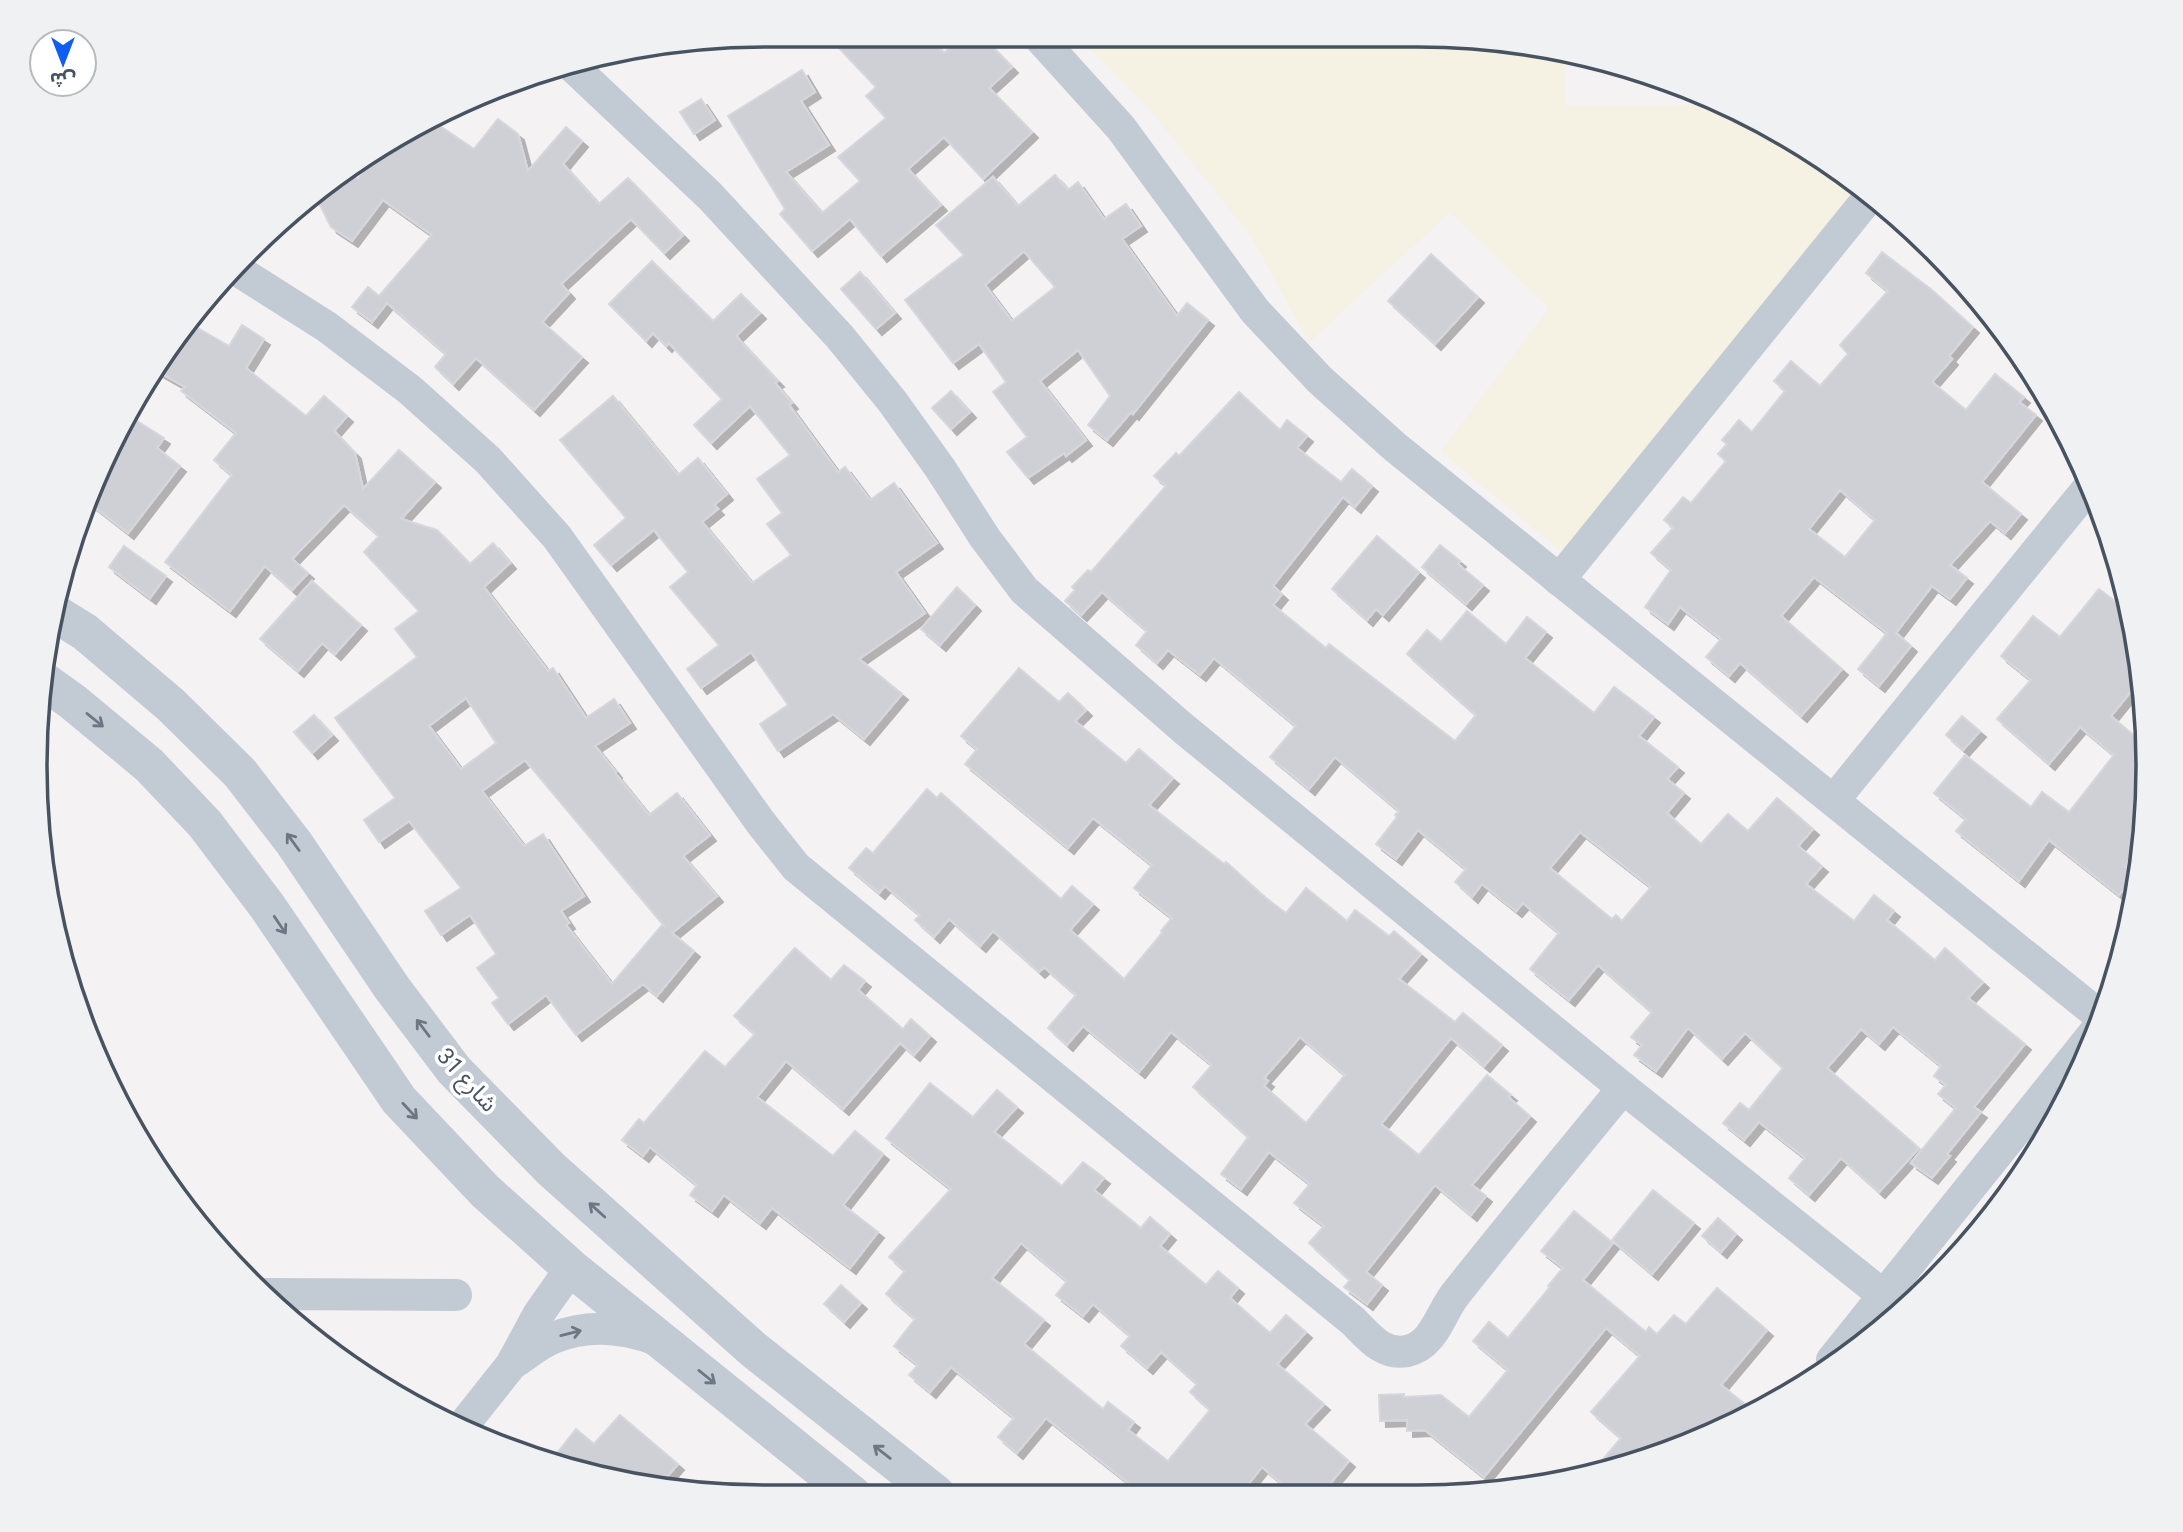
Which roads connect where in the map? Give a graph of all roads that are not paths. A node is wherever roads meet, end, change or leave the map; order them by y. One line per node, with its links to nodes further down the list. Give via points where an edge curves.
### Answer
1 (1048, 47): 6 (street, via 1121,128 1255,310 1320,380)
2 (580, 72): 12 (street, via 710,196 840,337 892,401 1024,590 1184,729)
3 (1864, 203): 6 (street)
4 (243, 274): 12 (street, via 327,327 410,390 488,460 557,537 796,867 1381,1348 1407,1351 1428,1339 1452,1299)
5 (2083, 495): 9 (street)
6 (1559, 580): 9 (street)
7 (63, 618): 19 (street, شارع 31, one-way to 7, via 551,1169 454,1070 240,773 161,697)
8 (52, 687): 13 (street, one-way to 13, via 149,765 205,824 400,1100 485,1191)
9 (1834, 800): 10 (street)
10 (2093, 1010)
11 (2073, 1059): 16 (street)
12 (1623, 1088): 16 (street)
13 (571, 1268): 18 (street); 19 (street, via 582,1257 613,1253); 20 (street)
14 (279, 1294): 15 (street)
15 (456, 1295)
16 (1883, 1295): 17 (street)
17 (1845, 1343)
18 (667, 1344): 20 (street, one-way to 18, via 551,1338 580,1330 609,1328); 22 (street, one-way to 22)
19 (754, 1350): 23 (street, شارع 31, one-way to 19)
20 (511, 1364): 21 (street)
21 (468, 1420)
22 (841, 1485)
23 (925, 1485)

